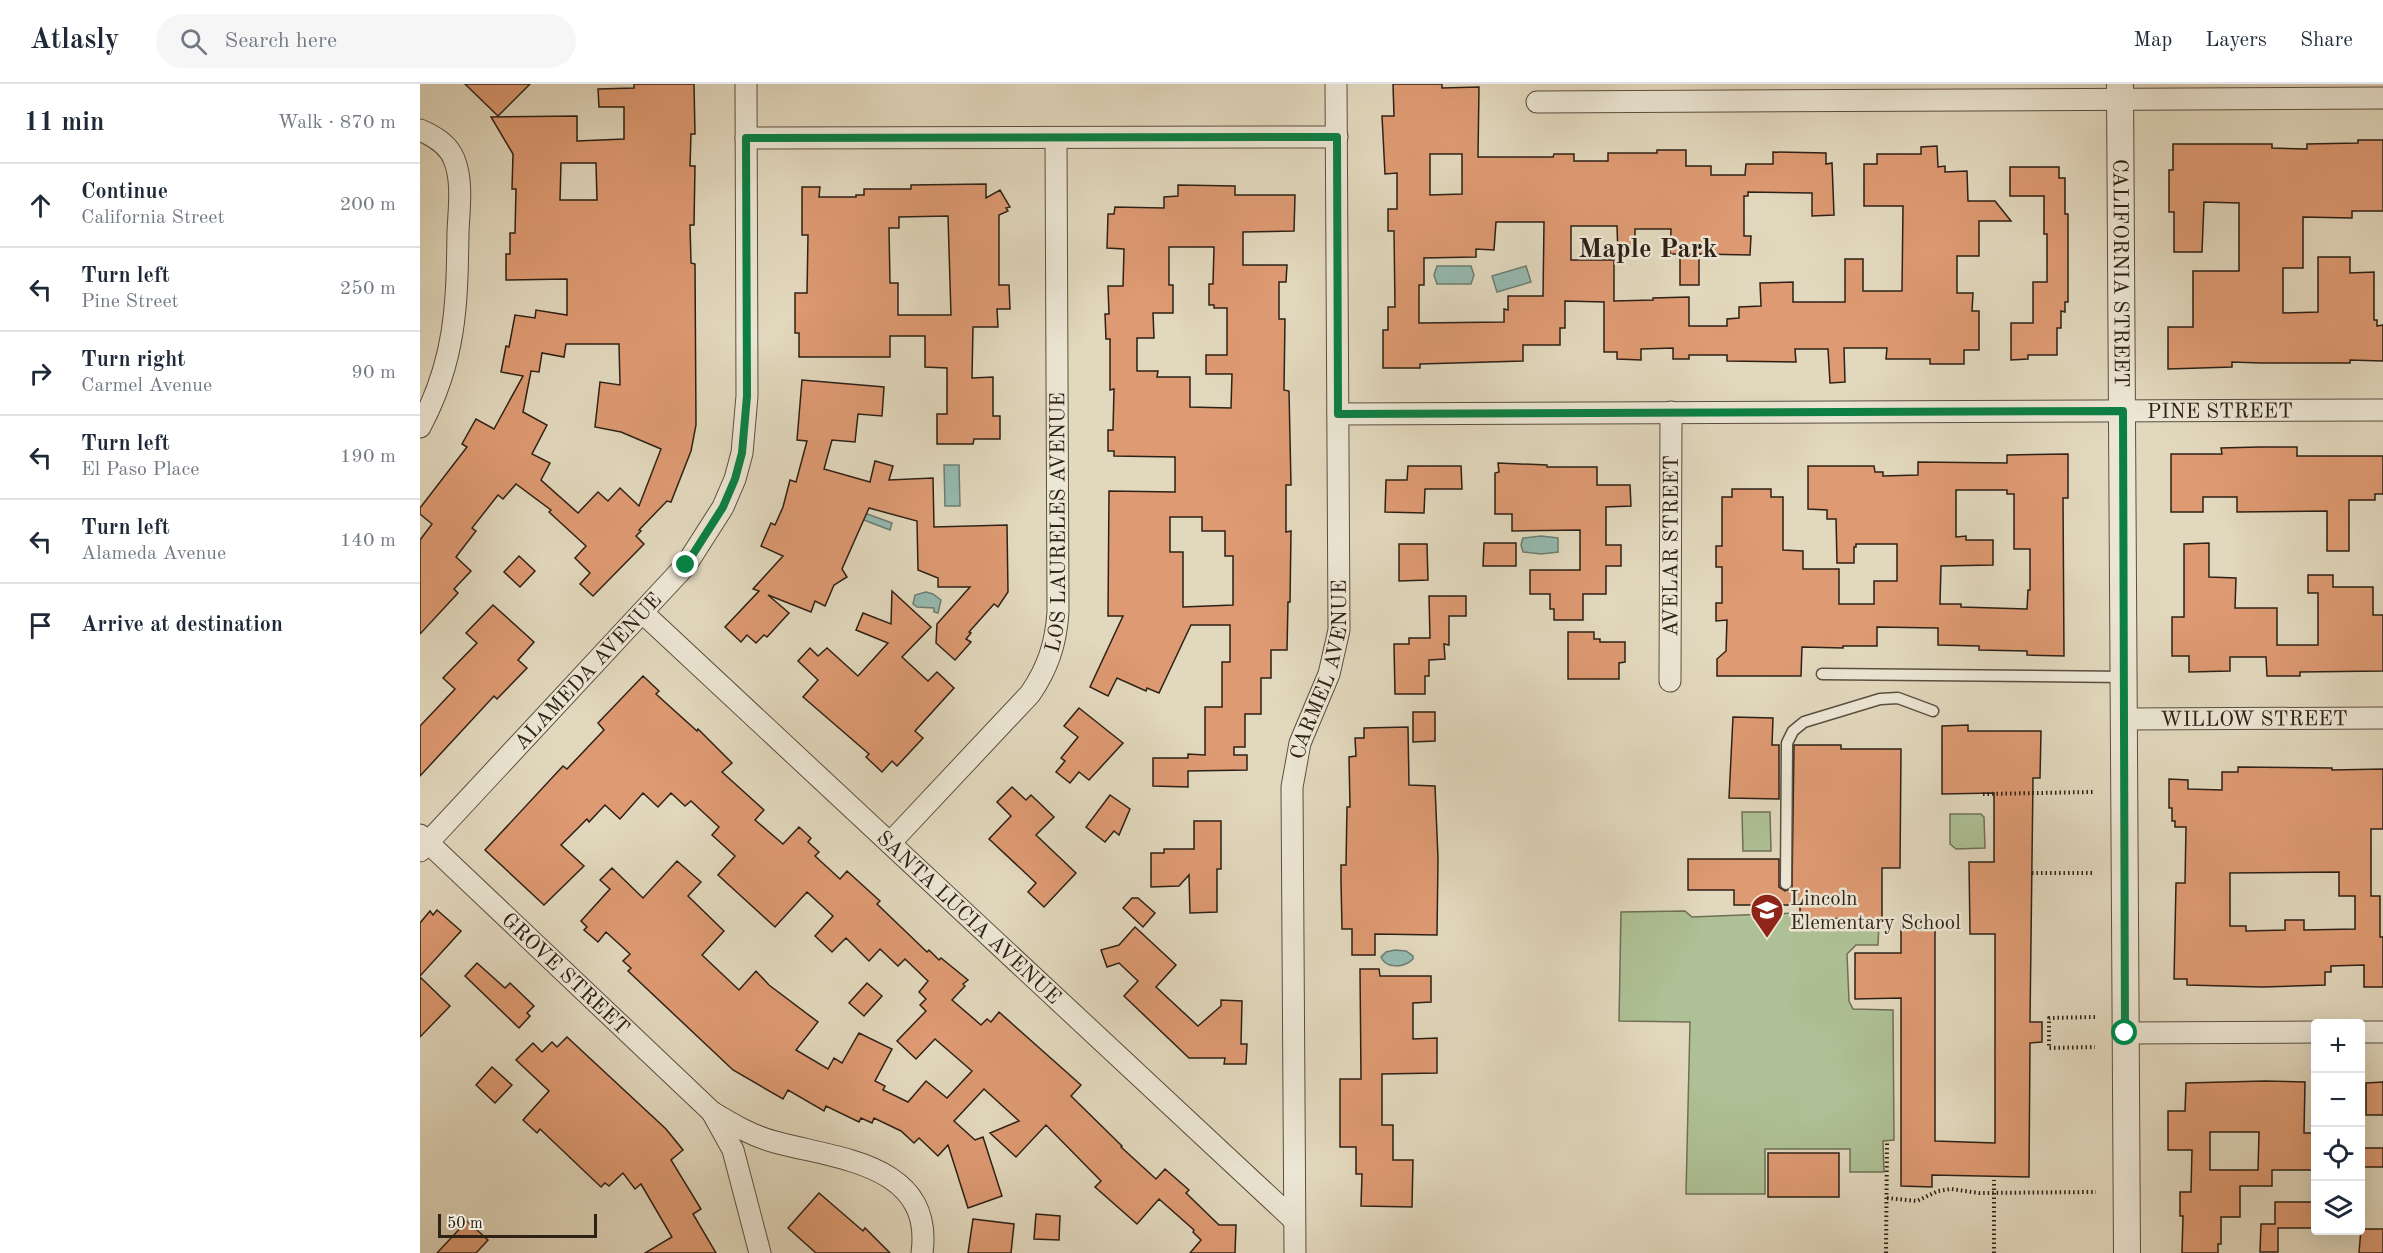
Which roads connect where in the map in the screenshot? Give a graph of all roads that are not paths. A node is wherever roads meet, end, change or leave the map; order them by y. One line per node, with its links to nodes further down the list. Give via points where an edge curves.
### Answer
1 (746, 84): 8 (street, ALAMEDA AVENUE)
2 (1336, 84): 7 (street, CARMEL AVENUE)
3 (2120, 91): 4 (street); 5 (street); 11 (street, CALIFORNIA STREET)
4 (2383, 98)
5 (1537, 102)
6 (420, 130): 14 (street, via 441,142 454,158 459,195 452,340 437,390)
7 (1337, 137): 9 (street); 13 (street, CARMEL AVENUE)
8 (746, 138): 9 (street); 15 (street, ALAMEDA AVENUE, via 747,375 742,453 735,479 708,535)
9 (1056, 138): 23 (street, LOS LAURELES AVENUE, via 1058,612 1054,646 1030,694)
10 (2383, 410): 11 (street, PINE STREET)
11 (2123, 411): 12 (street, PINE STREET); 17 (street, CALIFORNIA STREET)
12 (1671, 412): 13 (street, PINE STREET); 18 (street, AVELAR STREET)
13 (1338, 414): 32 (street, CARMEL AVENUE, via 1339,630 1329,674 1300,743 1292,787)
14 (420, 427)
15 (643, 613): 22 (street, ALAMEDA AVENUE); 23 (street, SANTA LUCIA AVENUE)
16 (1822, 674): 17 (lane)
17 (2125, 677): 21 (street, CALIFORNIA STREET)
18 (1670, 681)
19 (1933, 711): 24 (lane, via 1898,699 1880,699 1804,722 1793,731 1787,743)
20 (2383, 718): 21 (street, WILLOW STREET)
21 (2125, 719): 28 (street, CALIFORNIA STREET)
22 (423, 842): 29 (street, GROVE STREET)
23 (890, 843): 32 (street, SANTA LUCIA AVENUE)
24 (1786, 884)
25 (2311, 1032): 28 (street)
26 (2365, 1032): 27 (street)
27 (2383, 1032)
28 (2125, 1033): 36 (street, CALIFORNIA STREET)
29 (712, 1112): 30 (street, GROVE STREET); 31 (street, GROVE STREET, via 733,1150)
30 (773, 1142): 31 (street, via 762,1142 748,1151 740,1163); 34 (street, GROVE STREET, via 871,1166 889,1175 914,1203 922,1230)
31 (740, 1173): 33 (street, GROVE STREET)
32 (1294, 1220): 35 (street, CARMEL AVENUE)
33 (760, 1253)
34 (922, 1253)
35 (1295, 1253)
36 (2127, 1253)

